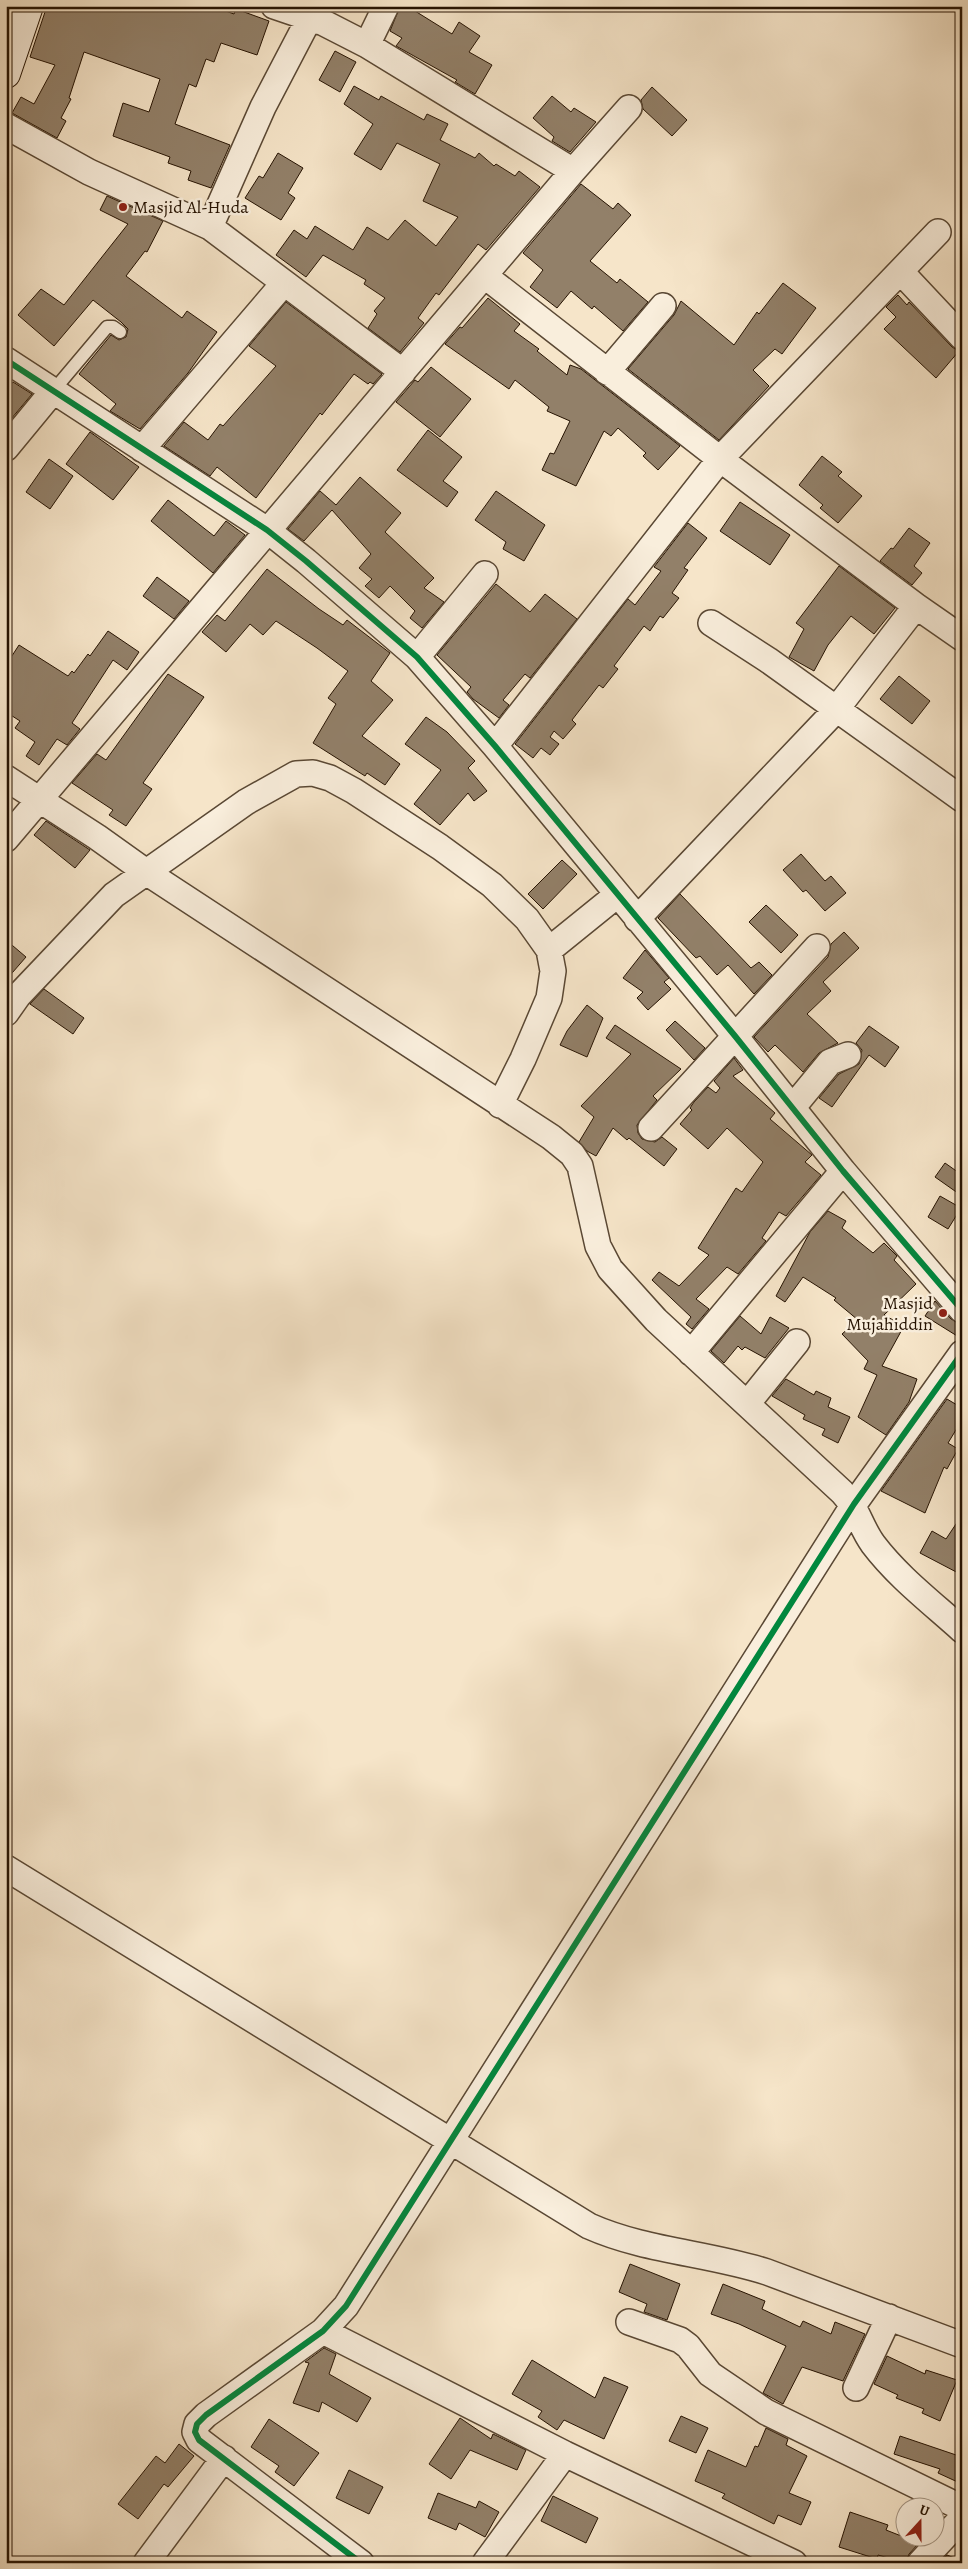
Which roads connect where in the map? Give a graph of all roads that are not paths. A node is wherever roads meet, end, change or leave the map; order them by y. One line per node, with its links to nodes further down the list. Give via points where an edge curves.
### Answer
1 (30, 6): 6 (street)
2 (274, 6): 4 (street)
3 (386, 6): 5 (street)
4 (310, 17): 5 (street); 10 (street, via 263,107)
5 (367, 46): 9 (street)
6 (6, 74)
7 (628, 108): 9 (street)
8 (6, 126): 10 (street, via 89,172)
9 (573, 171): 13 (street)
10 (210, 228): 14 (street)
11 (938, 232): 12 (street)
12 (901, 272): 17 (street); 24 (street)
13 (484, 276): 19 (street); 20 (street)
14 (284, 283): 19 (street); 23 (street)
15 (663, 306): 20 (street)
16 (120, 332): 21 (lane, via 114,327 106,327)
17 (962, 337)
18 (6, 360): 21 (street)
19 (403, 372): 25 (street)
20 (607, 372): 24 (street)
21 (53, 390): 22 (street); 23 (street)
22 (6, 448)
23 (142, 449): 25 (street)
24 (720, 459): 27 (street); 32 (street)
25 (267, 530): 30 (street); 34 (street)
26 (485, 574): 30 (street)
27 (916, 606): 29 (street); 31 (street)
28 (711, 623): 31 (street, via 768,660)
29 (962, 638)
30 (417, 657): 32 (street)
31 (835, 711): 35 (street); 39 (street)
32 (495, 746): 38 (street)
33 (6, 778): 34 (street)
34 (40, 799): 36 (street); 37 (street)
35 (962, 799)
36 (6, 839)
37 (146, 872): 41 (street, via 281,781 296,774 313,773 354,791 440,847 492,886 527,919); 42 (street, via 114,895); 45 (street)
38 (617, 895): 39 (street); 41 (street)
39 (637, 919): 43 (street)
40 (817, 947): 43 (street)
41 (549, 950): 45 (street, via 553,971 549,998 524,1059)
42 (10, 998)
43 (735, 1036): 46 (street); 47 (street)
44 (848, 1055): 46 (street, via 830,1062)
45 (500, 1105): 52 (street, via 572,1154 585,1181 598,1246 610,1269)
46 (793, 1107): 48 (street)
47 (651, 1128)
48 (842, 1171): 49 (street); 52 (street)
49 (962, 1310)
50 (797, 1342): 53 (street)
51 (962, 1352): 54 (street)
52 (691, 1353): 53 (street)
53 (747, 1404): 54 (street)
54 (854, 1504): 55 (street, via 872,1542 893,1568); 57 (street)
55 (962, 1630)
56 (6, 1868): 57 (street)
57 (449, 2140): 58 (street, via 589,2226 617,2239 736,2262); 60 (street, via 346,2306)
58 (889, 2318): 61 (street); 62 (street)
59 (630, 2322): 65 (street, via 680,2340 710,2374 766,2412)
60 (323, 2331): 63 (street); 64 (street, via 197,2424 195,2432 199,2440)
61 (962, 2345)
62 (856, 2388)
63 (565, 2454): 69 (street); 70 (street)
64 (224, 2458): 67 (street); 68 (street)
65 (962, 2508)
66 (962, 2518): 71 (street)
67 (146, 2563)
68 (361, 2563)
69 (485, 2563)
70 (794, 2563)
71 (920, 2563)

